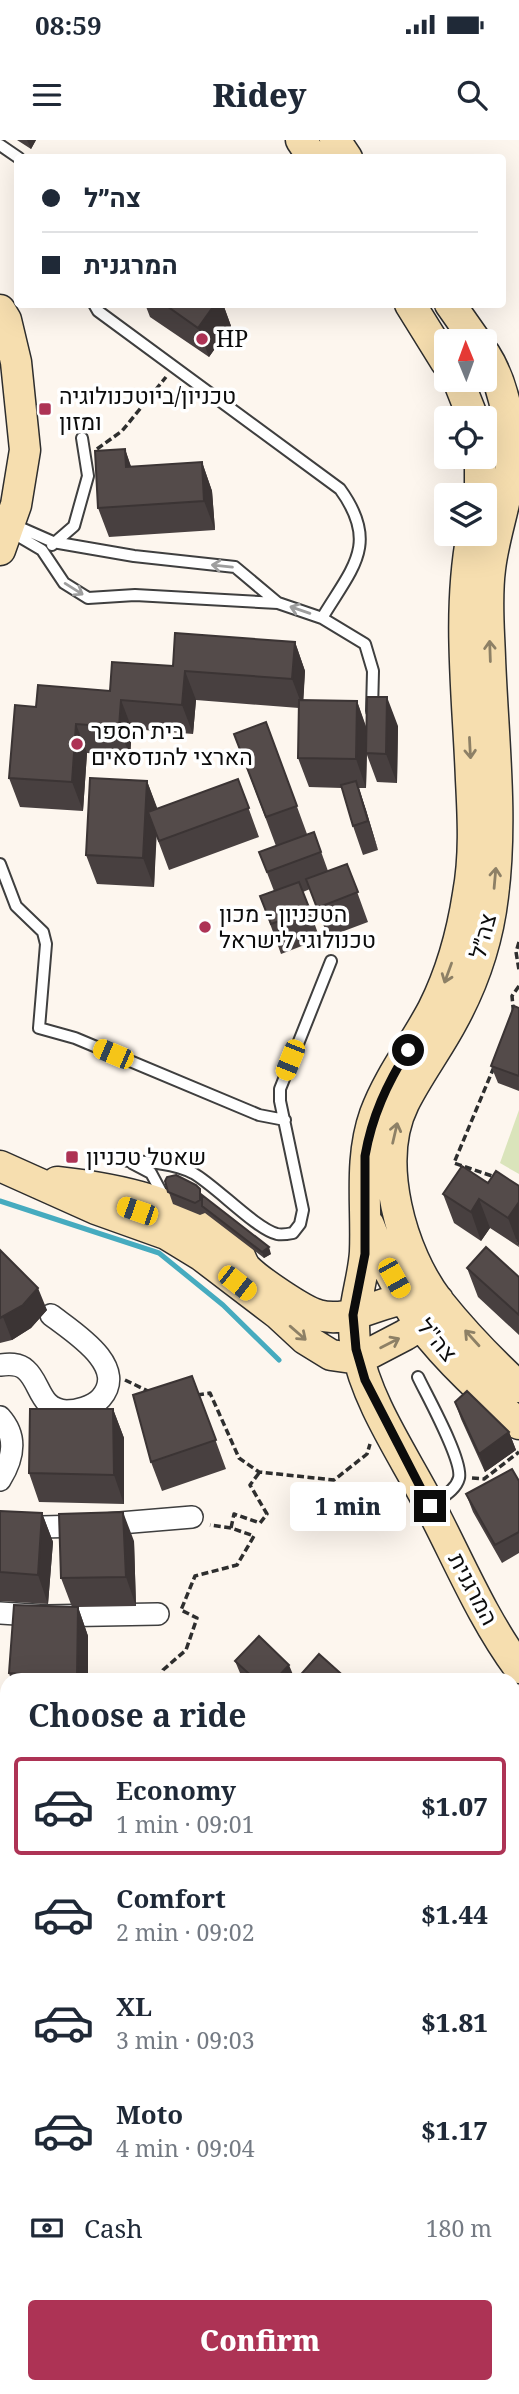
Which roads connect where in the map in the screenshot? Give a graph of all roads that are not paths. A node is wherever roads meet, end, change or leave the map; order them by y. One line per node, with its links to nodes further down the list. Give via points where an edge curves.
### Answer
1 (96, 308): 15 (lane, via 340,489 360,526 361,545)
2 (412, 308): 6 (main road)
3 (453, 308): 5 (main road)
4 (2, 317): 10 (main road, via 16,362 25,450)
5 (467, 329)
6 (434, 343)
7 (497, 391): 8 (main road)
8 (508, 423): 27 (main road, צה״ל, one-way to 8, via 418,1266 398,1214 392,1177 393,1138 403,1106 467,992 493,897 497,828 488,594)
9 (82, 438): 11 (lane, via 88,476 74,526)
10 (12, 536): 11 (lane); 13 (lane, via 42,550)
11 (53, 542): 13 (lane); 14 (lane, one-way to 11, via 234,567)
12 (470, 546): 24 (main road, צה״ל, one-way to 24, via 465,584 473,832 468,895 443,988 374,1117 365,1156)
13 (48, 559): 14 (lane, one-way to 14, via 64,583 88,598 135,595)
14 (278, 603): 15 (lane, one-way to 14)
15 (322, 618): 16 (lane, via 365,644 373,671)
16 (372, 711)
17 (0, 863): 19 (lane, via 16,905 43,932 46,944 38,1028 75,1038 259,1115)
18 (331, 961): 19 (lane, via 283,1079 280,1101)
19 (285, 1120): 22 (lane, via 303,1210 293,1233 274,1234)
20 (0, 1166): 21 (main road)
21 (44, 1180): 23 (main road); 25 (main road, via 188,1232); 31 (main road, one-way to 31, via 96,1209 166,1234 202,1256 318,1348)
22 (210, 1184): 23 (lane); 23 (lane, via 175,1167 128,1161)
23 (169, 1189): 25 (main road, via 192,1216 236,1248)
24 (364, 1201): 26 (main road, צה"ל, via 373,1236); 29 (main road, המרגנית, via 365,1254)
25 (246, 1268): 29 (main road, via 308,1311 321,1316)
26 (406, 1299): 27 (main road); 29 (main road); 30 (main road, צה"ל)
27 (438, 1300): 30 (main road); 34 (main road, צה״ל, one-way to 27)
28 (51, 1315): 32 (street, via 100,1354 108,1384 101,1398 90,1406 65,1411 48,1405 26,1370 14,1364)
29 (353, 1315): 31 (main road, המרגנית)
30 (421, 1325): 31 (main road, one-way to 30); 36 (main road, צה"ל, via 478,1388)
31 (359, 1359): 38 (main road, המרגנית, via 365,1380)
32 (0, 1365)
33 (418, 1377): 38 (lane, via 457,1460 459,1477 454,1489)
34 (519, 1387)
35 (0, 1417): 37 (street, via 13,1441 11,1463)
36 (519, 1424)
37 (0, 1480)
38 (430, 1506): 43 (main road, המרגנית)
39 (192, 1517): 40 (street)
40 (0, 1528)
41 (0, 1613): 42 (street)
42 (158, 1614)
43 (519, 1668)

